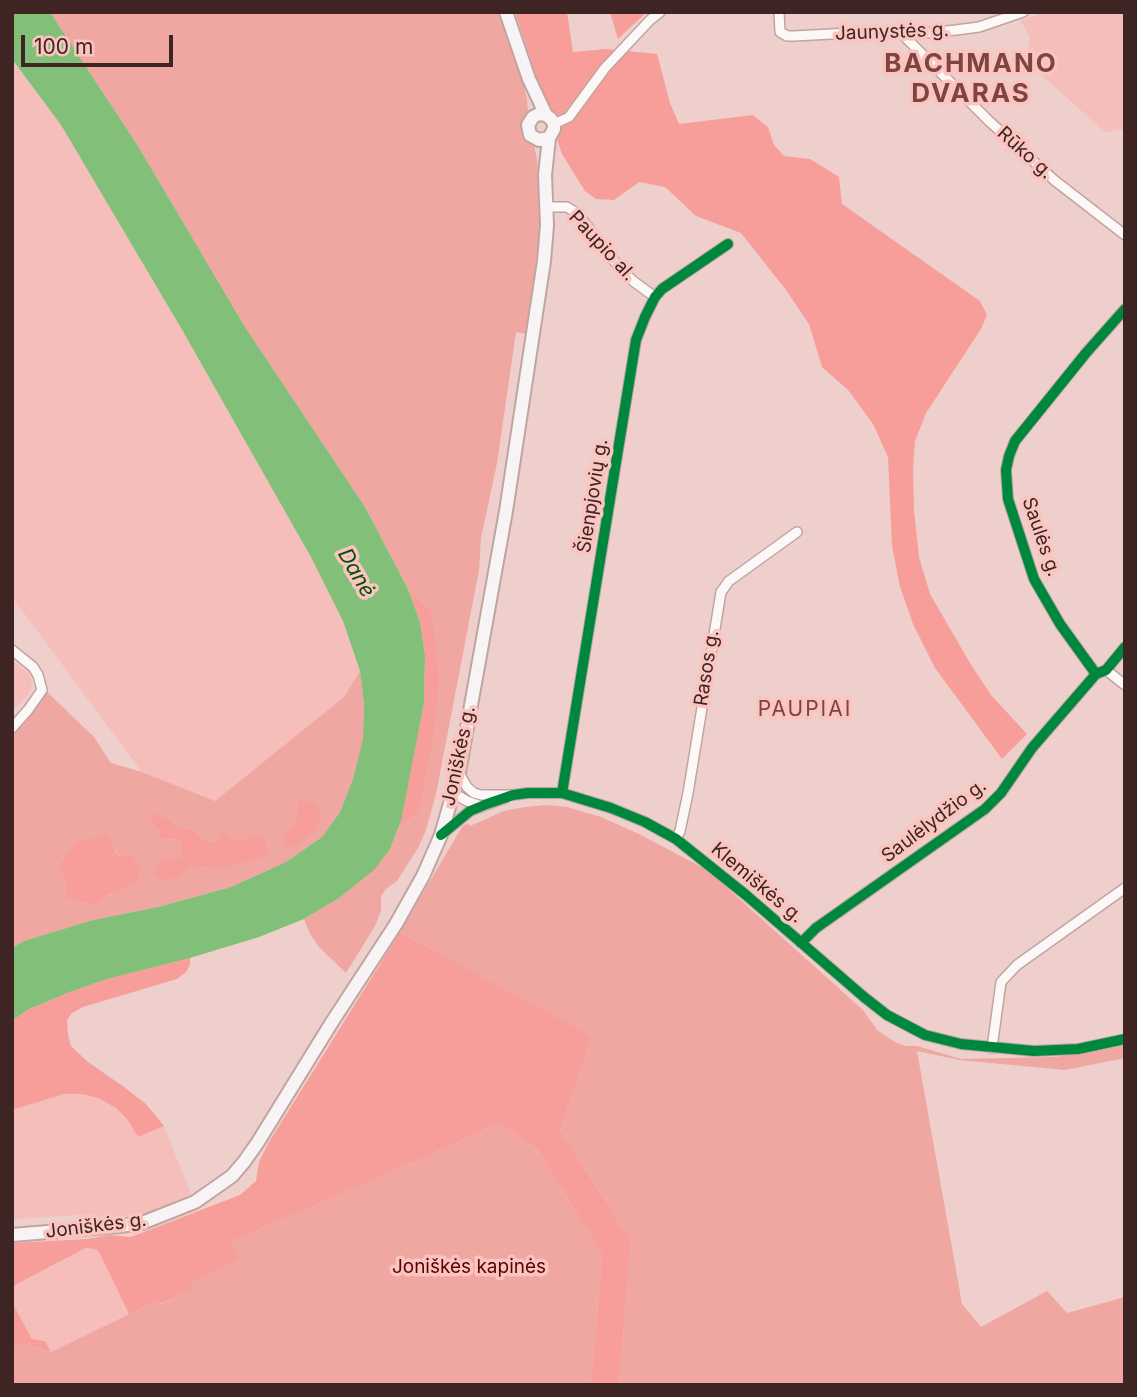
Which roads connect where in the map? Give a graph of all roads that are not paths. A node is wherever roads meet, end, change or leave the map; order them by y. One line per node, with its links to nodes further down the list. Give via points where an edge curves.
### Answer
1 (506, 12): 6 (main road)
2 (660, 12): 6 (street, via 605,68 569,117 559,123)
3 (779, 12): 5 (street, Jaunystės g., via 780,32 787,36)
4 (1023, 12): 5 (street, Jaunystės g., via 979,27)
5 (902, 34): 11 (street, Rūko g., via 1045,172)
6 (544, 119): 7 (main road, via 528,125); 8 (main road, via 554,129)
7 (534, 138): 8 (main road); 9 (main road, Joniškės g.)
8 (549, 138): 9 (main road, Joniškės g.)
9 (545, 175): 10 (main road, Joniškės g.)
10 (547, 207): 13 (street, Paupio al., via 567,207 579,214 619,267); 22 (main road, Joniškės g., via 544,261 510,485)
11 (1125, 235)
12 (728, 244): 13 (street, Šienpjovių g.)
13 (654, 297): 25 (street, Šienpjovių g., via 636,340 630,371)
14 (1125, 309): 19 (street, Saulės g., via 1015,441 1006,470 1008,499 1034,579)
15 (797, 532): 29 (street, Rasos g., via 729,580 721,592 688,793)
16 (1125, 647): 18 (street)
17 (12, 650): 21 (street, via 33,667 41,690)
18 (1106, 670): 19 (street); 20 (street)
19 (1096, 674): 31 (street, Saulėlydžio g., via 985,809)
20 (1125, 685)
21 (12, 728)
22 (459, 772): 23 (main road, Joniškės g.); 24 (street)
23 (453, 793): 24 (street, Klemiškės g.); 27 (street); 28 (main road, Joniškės g.)
24 (474, 793): 26 (street, Klemiškės g.)
25 (562, 793): 26 (street, Klemiškės g.); 29 (street, Klemiškės g., via 611,808)
26 (513, 795): 27 (street, Klemiškės g.)
27 (481, 806): 28 (street, Klemiškės g.)
28 (441, 835): 34 (main road, Joniškės g., via 396,924 232,1175 195,1202 142,1223)
29 (676, 839): 31 (street, Klemiškės g.)
30 (1125, 888): 33 (street, via 1017,965 1001,982)
31 (801, 943): 33 (street, Klemiškės g., via 905,1026 925,1035)
32 (1125, 1039): 33 (street, Klemiškės g., via 1060,1051)
33 (992, 1048)
34 (12, 1235)

